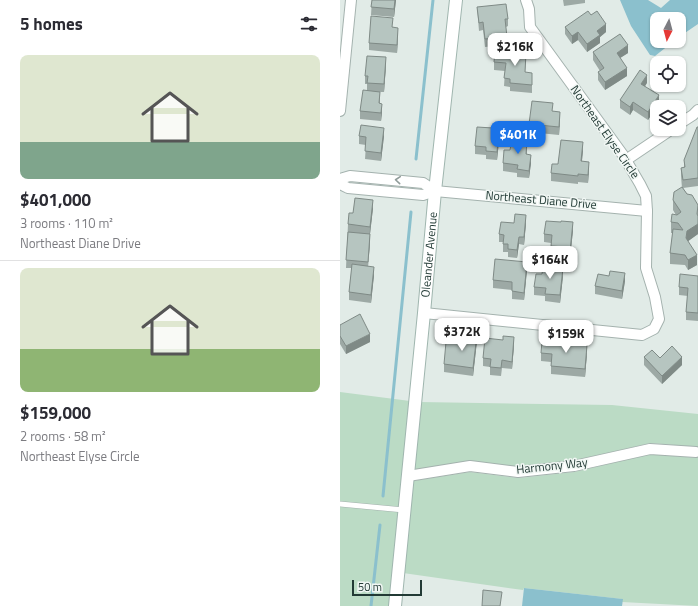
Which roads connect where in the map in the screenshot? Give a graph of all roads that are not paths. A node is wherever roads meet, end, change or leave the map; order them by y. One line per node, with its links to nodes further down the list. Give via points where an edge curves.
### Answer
1 (351, 0): 5 (street)
2 (456, 0): 11 (street, Oleander Avenue)
3 (526, 0): 8 (street, Northeast Elyse Circle, via 530,27)
4 (698, 110): 6 (street)
5 (340, 111)
6 (686, 120)
7 (662, 136): 8 (street)
8 (626, 160): 12 (street, Northeast Elyse Circle, via 646,196)
9 (340, 179): 11 (street, one-way to 9, via 423,183 350,176)
10 (340, 184): 11 (street, via 348,188 423,196)
11 (435, 190): 12 (street, Northeast Diane Drive); 13 (street, Oleander Avenue)
12 (646, 211): 13 (street, Northeast Elyse Circle, via 646,268 659,319 654,329 648,332 642,334)
13 (424, 313): 15 (street, Oleander Avenue)
14 (696, 452): 15 (street, Harmony Way, via 650,449 574,466 518,472 470,466)
15 (408, 476): 17 (street, Oleander Avenue)
16 (340, 504): 17 (lane)
17 (404, 510): 18 (street, Oleander Avenue)
18 (395, 606)

